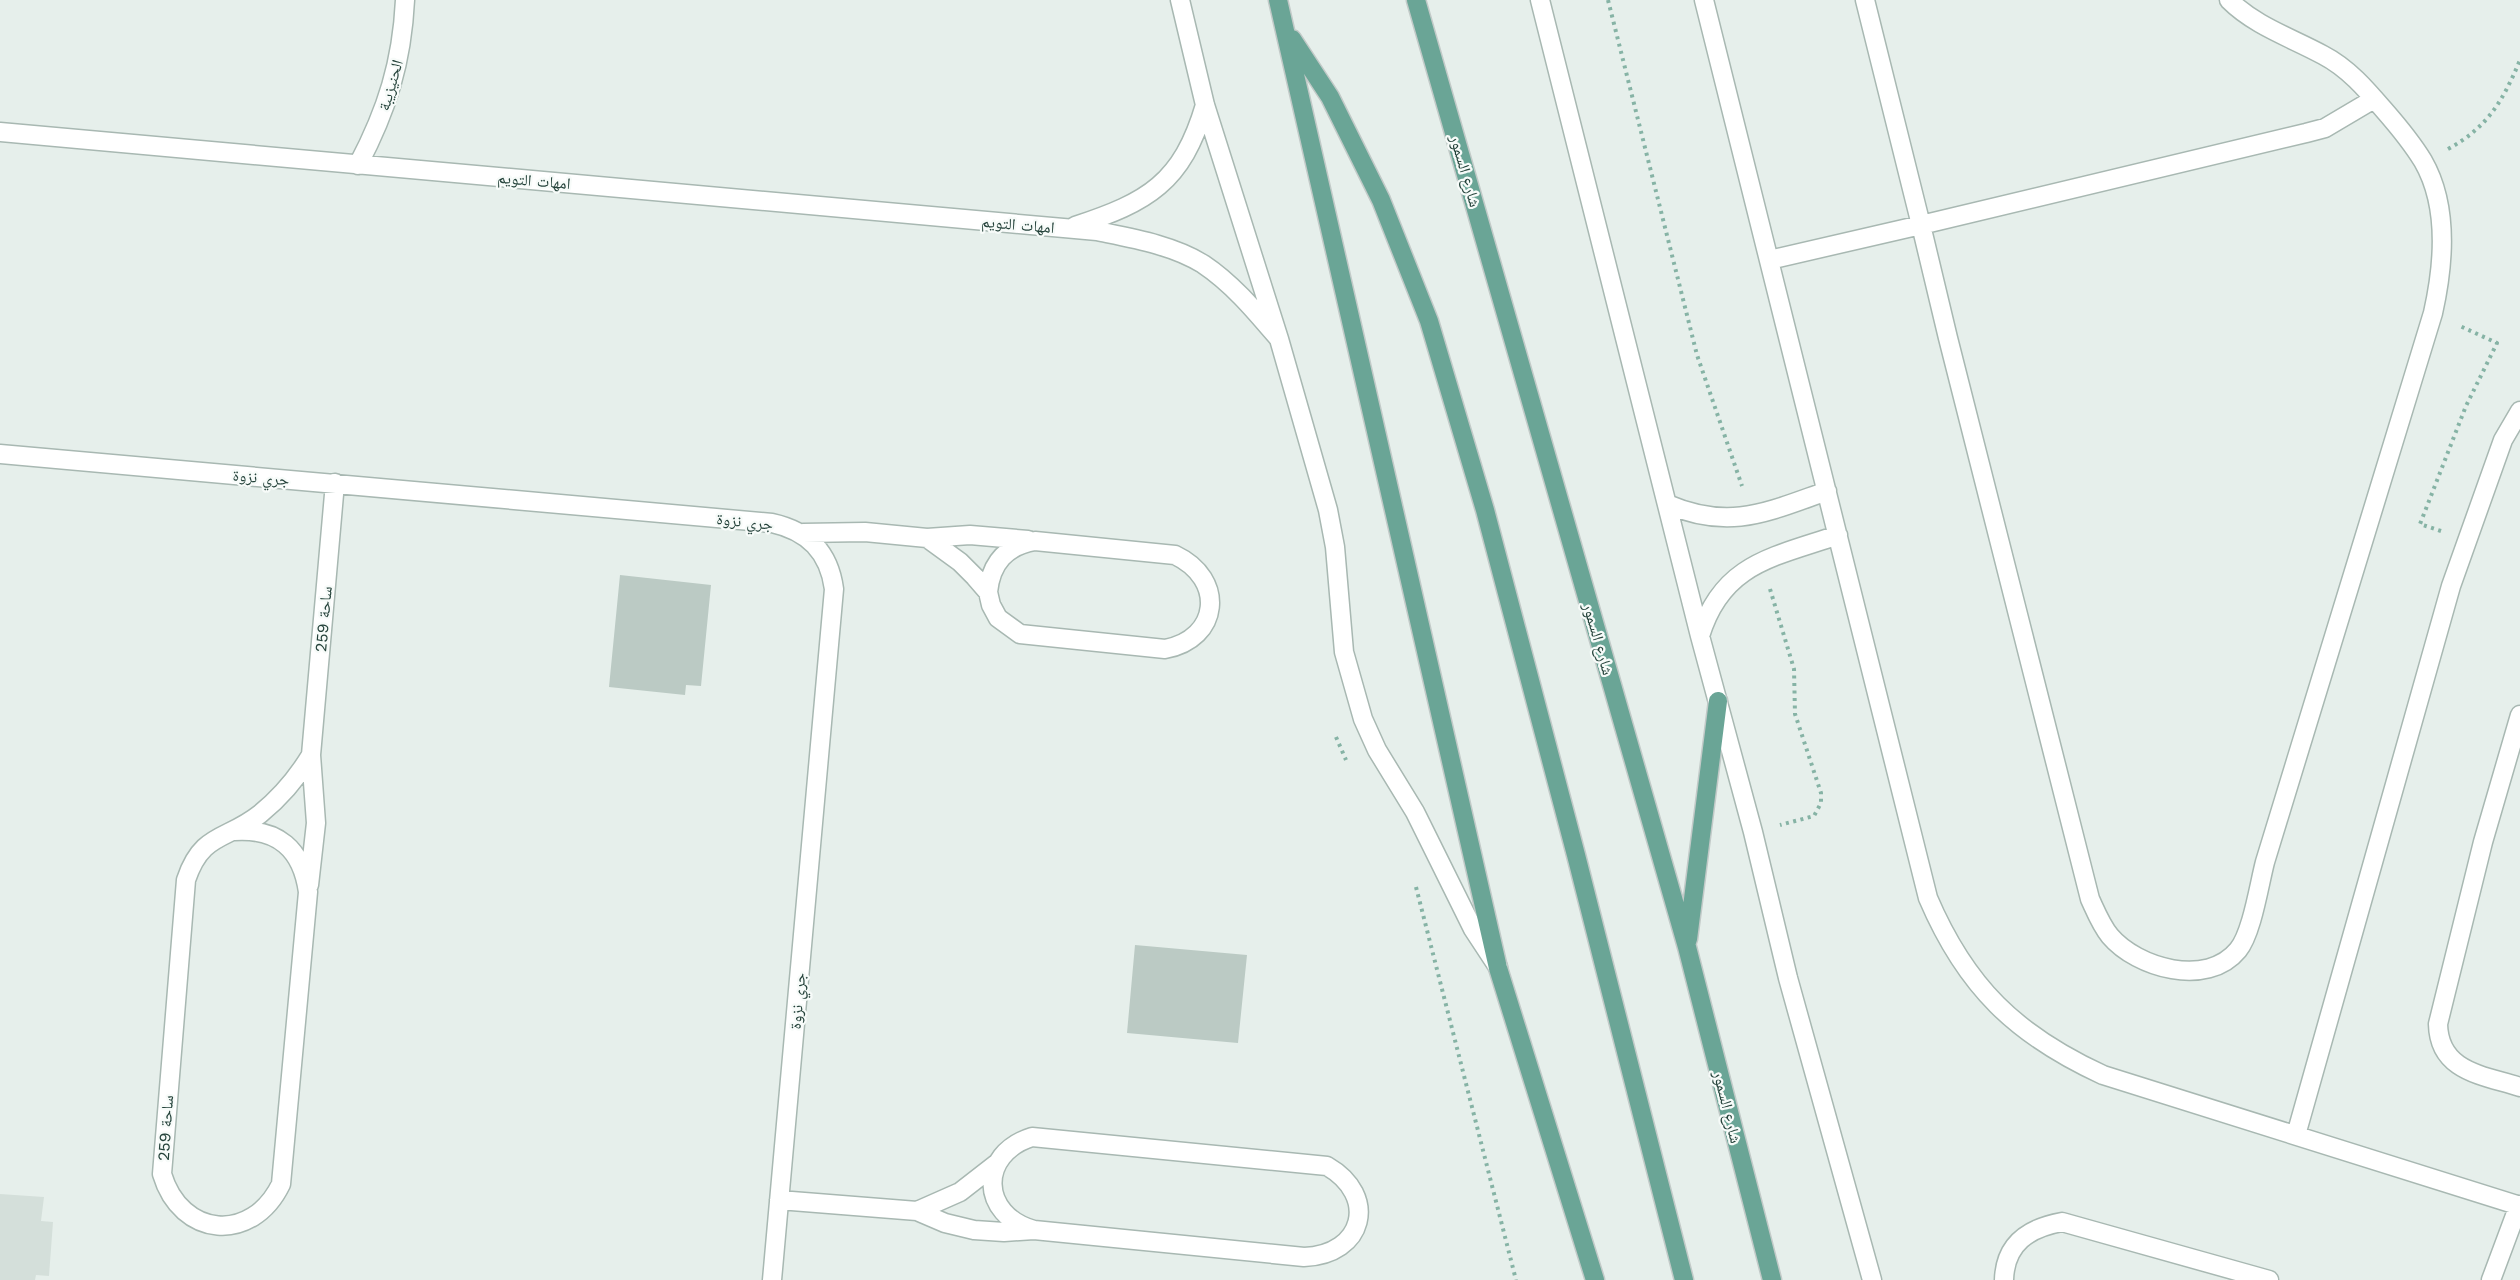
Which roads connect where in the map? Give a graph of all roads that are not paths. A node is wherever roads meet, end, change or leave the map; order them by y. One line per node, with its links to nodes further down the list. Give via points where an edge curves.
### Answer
1 (405, 0): 13 (street, الحنيزيبة, via 393,83)
2 (1180, 0): 11 (street)
3 (1278, 0): 9 (main road)
4 (1416, 0): 34 (main road, شارع السمور)
5 (1540, 0): 22 (street)
6 (1704, 0): 16 (street)
7 (1865, 0): 14 (street)
8 (2229, 0): 10 (street, via 2349,72)
9 (1286, 30): 35 (main road); 45 (main road, via 1330,97 1381,200 1429,321 1488,522)
10 (2374, 99): 14 (street, via 2325,128 2306,134); 14 (street, via 2424,163 2436,193 2441,228 2440,281 2265,862 2246,938 2238,950 2216,965 2177,970 2140,959 2111,937 2090,899)
11 (1205, 105): 15 (street, امهات التويم, via 1190,144 1164,181 1121,210); 17 (street)
12 (0, 132): 13 (street, امهات التويم)
13 (358, 165): 15 (street, امهات التويم)
14 (1921, 225): 16 (street)
15 (1067, 228): 17 (street, امهات التويم, via 1126,237 1179,252 1202,264 1244,299)
16 (1769, 260): 21 (street)
17 (1279, 339): 35 (street, via 1328,510 1344,652 1363,719 1464,912)
18 (2520, 411): 37 (street, via 2503,440 2448,597)
19 (0, 453): 20 (street, جري نزوة)
20 (335, 483): 23 (street, جري نزوة, via 772,523); 31 (street, ساحة 259)
21 (1827, 491): 22 (street, via 1730,519 1708,517); 24 (street)
22 (1667, 504): 28 (street)
23 (803, 534): 25 (street, via 865,532); 39 (street, جري نزوة, via 825,557 834,589)
24 (1838, 535): 28 (street, via 1762,561 1728,583 1706,616); 37 (street, via 1928,898 1943,932 1984,992 2009,1017 2069,1060 2103,1075)
25 (927, 538): 26 (street, via 970,535); 27 (street, via 960,562)
26 (1035, 541): 27 (street, via 1022,543 1001,557 993,567); 27 (street, via 1161,553 1189,561 1200,572 1210,599 1202,628 1192,639 1165,649 1020,634 998,618)
27 (988, 592)
28 (1700, 636): 29 (street)
29 (1718, 701): 34 (main road); 47 (street, via 1788,978)
30 (2520, 715): 36 (street, via 2483,842 2438,1024 2438,1040 2456,1064)
31 (311, 755): 32 (street, ساحة 259, via 279,798); 33 (street, ساحة 259, via 316,823)
32 (234, 831): 33 (street, ساحة 259, via 270,834 286,844 298,857); 33 (street, ساحة 259, via 202,848 186,880 162,1155 167,1191 177,1206 208,1224 227,1226 244,1222 273,1200 281,1184)
33 (308, 892)
34 (1687, 946): 46 (main road, شارع السمور)
35 (1498, 968): 44 (main road)
36 (2520, 1087)
37 (2296, 1135): 40 (street)
38 (996, 1164): 41 (street, via 960,1192); 42 (street, via 992,1178 998,1206 1008,1218); 42 (street, via 1017,1142 1047,1137 1327,1166 1351,1185 1357,1199 1356,1222 1346,1243 1319,1257)
39 (779, 1200): 41 (street); 43 (street, جري نزوة)
40 (2520, 1205): 50 (street)
41 (917, 1211): 42 (street, via 974,1230)
42 (1034, 1230)
43 (772, 1280)
44 (1594, 1280)
45 (1684, 1280)
46 (1772, 1280)
47 (1872, 1280)
48 (2004, 1280): 49 (street, via 2008,1256 2021,1238 2040,1226 2062,1222)
49 (2269, 1280)
50 (2491, 1280)

